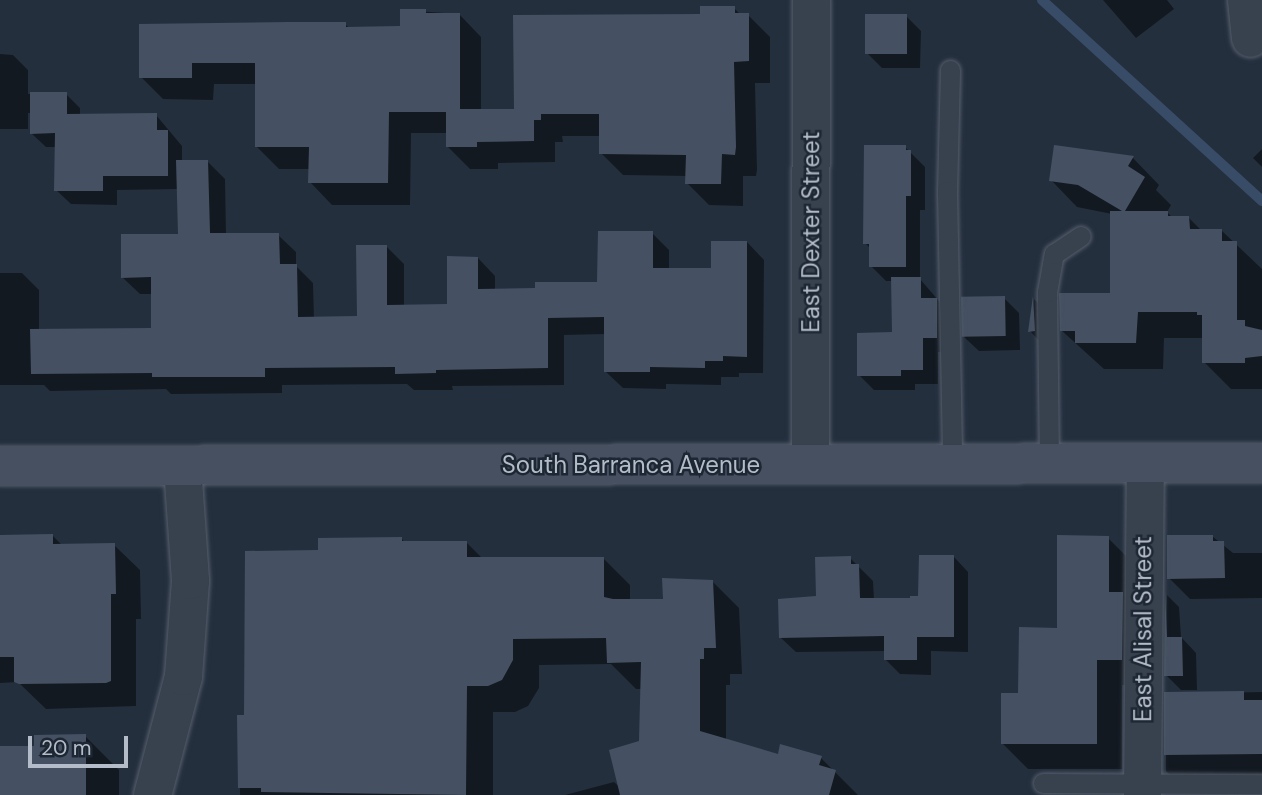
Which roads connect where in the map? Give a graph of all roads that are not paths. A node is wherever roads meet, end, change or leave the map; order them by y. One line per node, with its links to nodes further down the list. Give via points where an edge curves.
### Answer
1 (811, 0): 10 (street, East Dexter Street)
2 (1246, 0): 3 (street)
3 (1250, 38)
4 (950, 70): 6 (lane, via 947,191)
5 (1081, 236): 7 (lane, via 1054,254 1047,292)
6 (952, 463): 7 (main road, South Barranca Avenue); 10 (main road, South Barranca Avenue)
7 (1049, 463): 8 (main road, South Barranca Avenue)
8 (1145, 463): 9 (main road, South Barranca Avenue); 15 (street, East Alisal Street)
9 (1262, 463)
10 (810, 464): 12 (main road, South Barranca Avenue)
11 (0, 466): 12 (main road, South Barranca Avenue)
12 (182, 466): 16 (street, via 190,580 183,677)
13 (1043, 783): 15 (lane)
14 (1262, 784): 15 (lane)
15 (1142, 789)
16 (152, 795)

